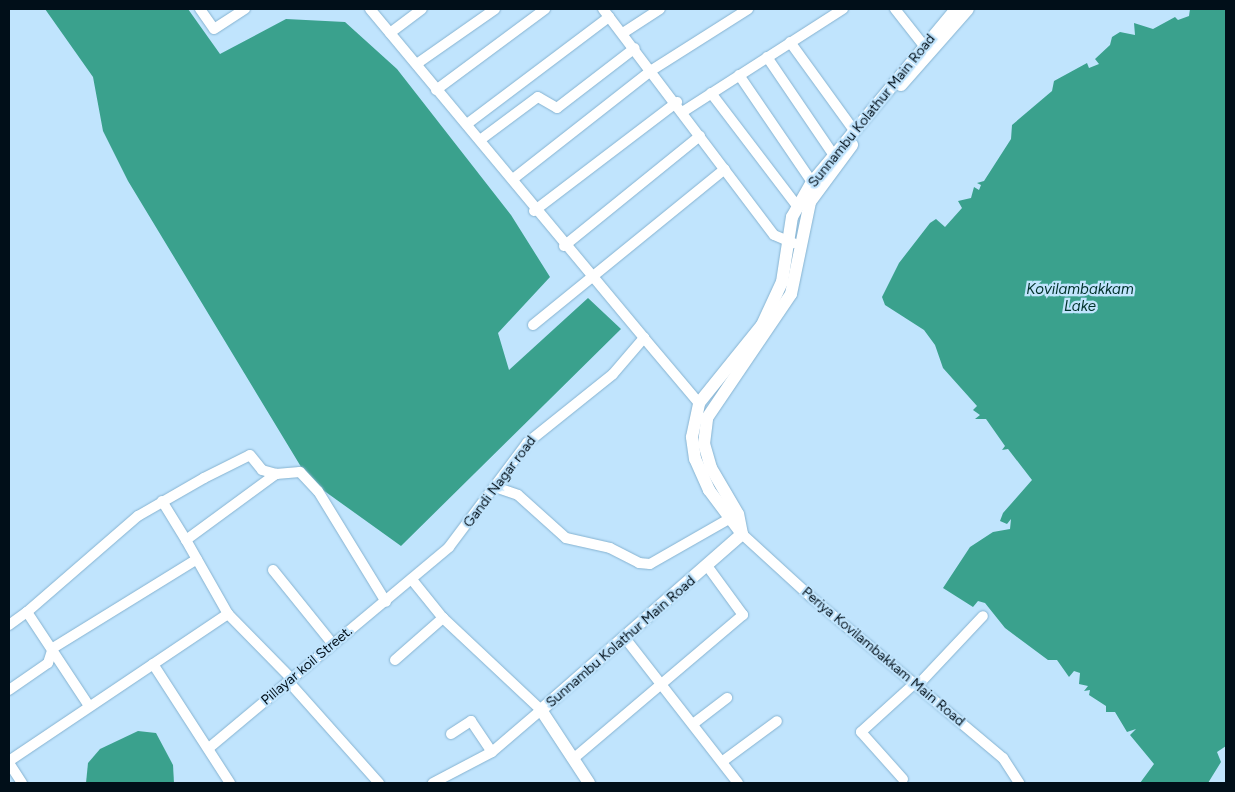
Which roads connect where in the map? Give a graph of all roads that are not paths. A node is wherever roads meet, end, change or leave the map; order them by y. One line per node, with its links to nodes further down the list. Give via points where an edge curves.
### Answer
1 (200, 9): 2 (street, via 214,29)
2 (245, 9)
3 (370, 9): 14 (street)
4 (422, 9): 14 (street)
5 (495, 9): 20 (street)
6 (545, 9): 23 (street)
7 (660, 9): 15 (street)
8 (748, 9): 21 (street)
9 (843, 9): 16 (street)
10 (895, 9): 18 (street)
11 (956, 9): 18 (street, Sunnambu Kolathur Main Road)
12 (968, 9): 18 (street, Sunnambu Kolathur Main Road)
13 (606, 13): 15 (street); 27 (street)
14 (390, 33): 20 (street)
15 (623, 33): 17 (street)
16 (790, 42): 19 (street); 28 (street)
17 (634, 48): 21 (street); 30 (street, via 557,108 538,97)
18 (926, 48): 28 (street, Sunnambu Kolathur Main Road); 38 (street, Sunnambu Kolathur Main Road, via 810,202)
19 (767, 57): 22 (street); 31 (street)
20 (418, 63): 23 (street)
21 (652, 70): 25 (street); 33 (street)
22 (739, 75): 24 (street); 34 (street)
23 (436, 90): 27 (street)
24 (711, 93): 26 (street); 35 (street)
25 (677, 102): 26 (street); 36 (street)
26 (684, 111): 29 (street)
27 (467, 124): 30 (street)
28 (853, 129): 31 (street, Sunnambu Kolathur Main Road)
29 (700, 136): 32 (street); 39 (street)
30 (480, 140): 33 (street)
31 (833, 154): 34 (street, Sunnambu Kolathur Main Road)
32 (725, 169): 37 (street, via 774,235); 40 (street)
33 (513, 179): 36 (street)
34 (812, 182): 35 (street, Sunnambu Kolathur Main Road)
35 (798, 207): 37 (street, Sunnambu Kolathur Main Road)
36 (534, 210): 39 (street)
37 (786, 243): 38 (street); 43 (street, Sunnambu Kolathur Main Road, via 782,282 762,325)
38 (799, 244): 48 (street, Sunnambu Kolathur Main Road, via 791,294 707,418 704,444 738,514)
39 (564, 246): 40 (street)
40 (590, 275): 41 (street); 42 (street)
41 (533, 325)
42 (644, 338): 43 (street); 45 (street, Gandi Nagar road, via 613,374 527,443)
43 (700, 403): 47 (street, Sunnambu Kolathur Main Road, via 692,437 695,459)
44 (276, 474): 46 (street, via 262,470 250,455); 49 (street); 54 (street, via 300,472 318,491)
45 (495, 486): 47 (street, via 518,495 566,538 610,548 650,564); 53 (street, Gandi Nagar road, via 449,547)
46 (162, 501): 49 (street); 55 (street, via 138,516)
47 (729, 519): 48 (street, Sunnambu Kolathur Main Road)
48 (742, 534): 51 (street, Sunnambu Kolathur Main Road); 67 (street, Periya Kovilambakkam Main Road)
49 (186, 540): 50 (street)
50 (196, 558): 56 (street); 62 (street)
51 (708, 567): 60 (street, Sunnambu Kolathur Main Road); 66 (street, via 743,615)
52 (273, 570): 61 (street)
53 (409, 584): 54 (street, Pillayar koil Street.); 58 (street)
54 (386, 602): 61 (street, Pillayar koil Street.)
55 (28, 612): 59 (street); 62 (street)
56 (228, 614): 64 (street); 65 (street)
57 (984, 616): 67 (street)
58 (443, 618): 63 (street); 71 (street)
59 (9, 625)
60 (625, 638): 66 (street); 71 (street, Sunnambu Kolathur Main Road)
61 (332, 643): 65 (street, Pillayar koil Street.)
62 (53, 648): 68 (street, via 48,663); 70 (street)
63 (395, 660)
64 (153, 664): 70 (street); 75 (street)
65 (289, 679): 75 (street, Pillayar koil Street.); 83 (street)
66 (660, 682): 73 (street); 77 (street)
67 (915, 685): 80 (street, via 861,732); 87 (street, Periya Kovilambakkam Main Road, via 1003,758)
68 (9, 690)
69 (727, 698): 73 (street)
70 (88, 706): 79 (street)
71 (541, 710): 76 (street); 77 (street, Sunnambu Kolathur Main Road)
72 (777, 720): 78 (street)
73 (693, 724): 78 (street)
74 (451, 734): 76 (street, via 471,721)
75 (209, 748): 82 (street)
76 (492, 752): 84 (street)
77 (573, 759): 85 (street, Sunnambu Kolathur Main Road)
78 (722, 761): 86 (street)
79 (9, 762): 81 (street)
80 (903, 779)
81 (22, 783)
82 (230, 783)
83 (379, 783)
84 (433, 783)
85 (589, 783)
86 (738, 783)
87 (1018, 783)

